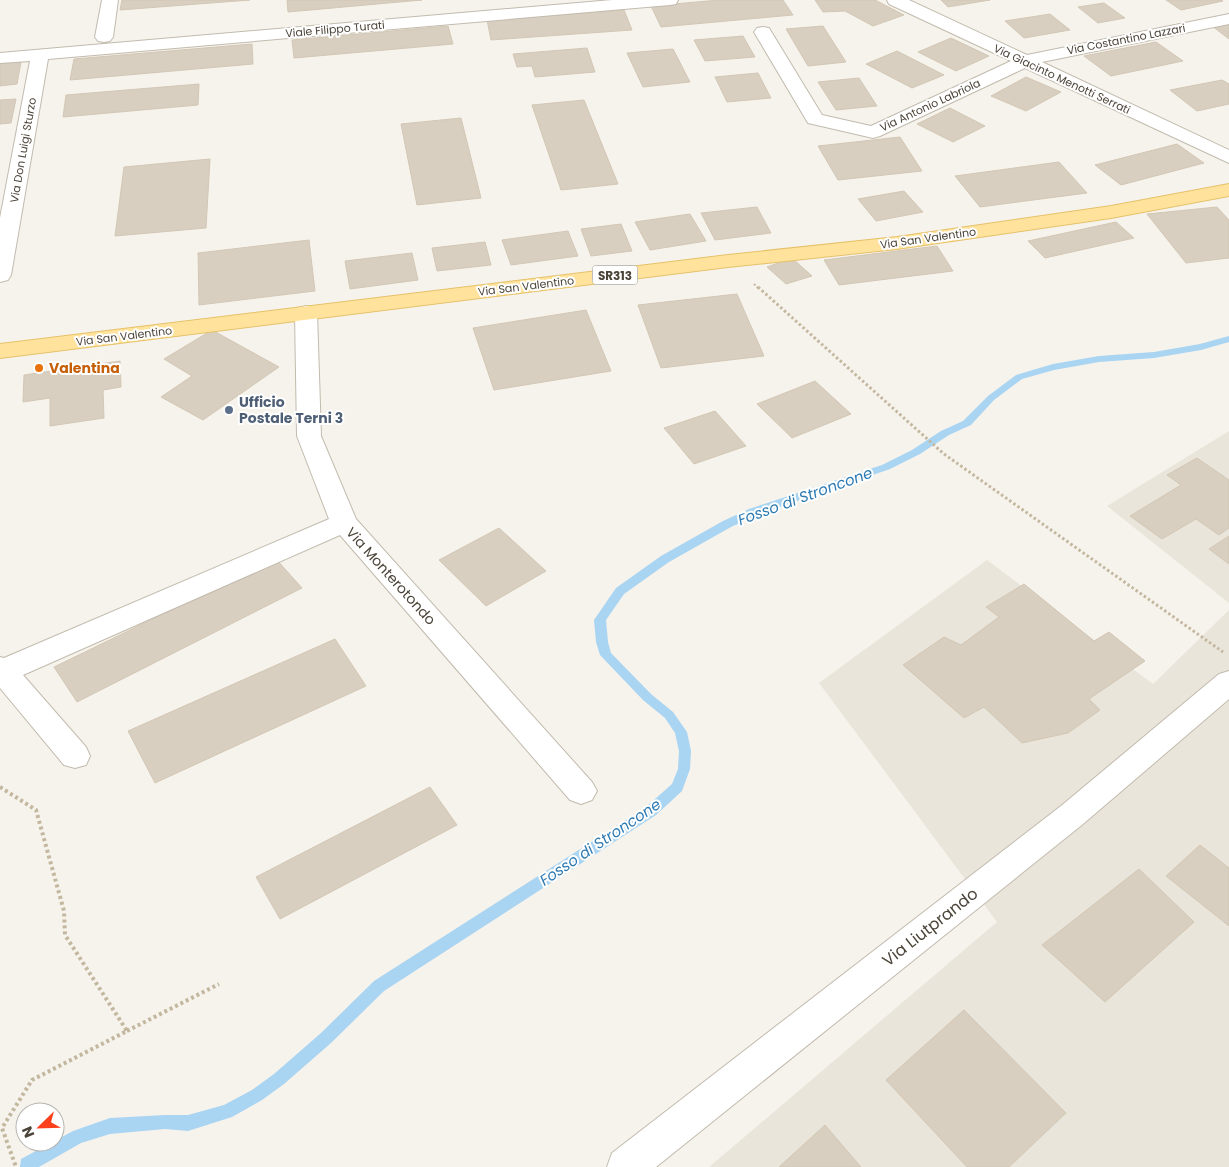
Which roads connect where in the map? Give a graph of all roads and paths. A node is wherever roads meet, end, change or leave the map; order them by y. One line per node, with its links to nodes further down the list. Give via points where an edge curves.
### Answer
1 (110, 0): 7 (street)
2 (531, 0): 7 (street, Viale Filippo Turati)
3 (670, 0): 9 (street, Viale Filippo Turati)
4 (895, 0): 11 (street, Via Giacinto Menotti Serrati)
5 (1229, 19): 11 (street, Via Costantino Lazzari, via 1048,54)
6 (763, 32): 11 (street, Via Antonio Labriola, via 815,119 872,132)
7 (104, 37): 8 (street, Viale Filippo Turati)
8 (0, 46)
9 (40, 55): 10 (street, Viale Filippo Turati); 15 (street, Via Don Luigi Sturzo)
10 (0, 58)
11 (1024, 62): 12 (street, Via Giacinto Menotti Serrati)
12 (1229, 157)
13 (1229, 190): 14 (main road, Via San Valentino / SR313, via 975,232)
14 (728, 261): 16 (main road, Via San Valentino / SR313); 19 (path, via 944,454)
15 (0, 275)
16 (306, 313): 17 (main road, Via San Valentino / SR313); 18 (street, Via Monterotondo, via 310,436)
17 (0, 351)
18 (344, 523): 20 (street); 24 (street, Via Monterotondo)
19 (1229, 656)
20 (2, 670): 22 (street)
21 (1229, 682): 28 (street, Via Liutprando, via 1072,815)
22 (75, 756)
23 (0, 787): 26 (path, via 36,810 64,911 64,936)
24 (581, 791)
25 (219, 984): 26 (path)
26 (127, 1031): 27 (path, via 32,1080 2,1128)
27 (16, 1167)
28 (626, 1167)

